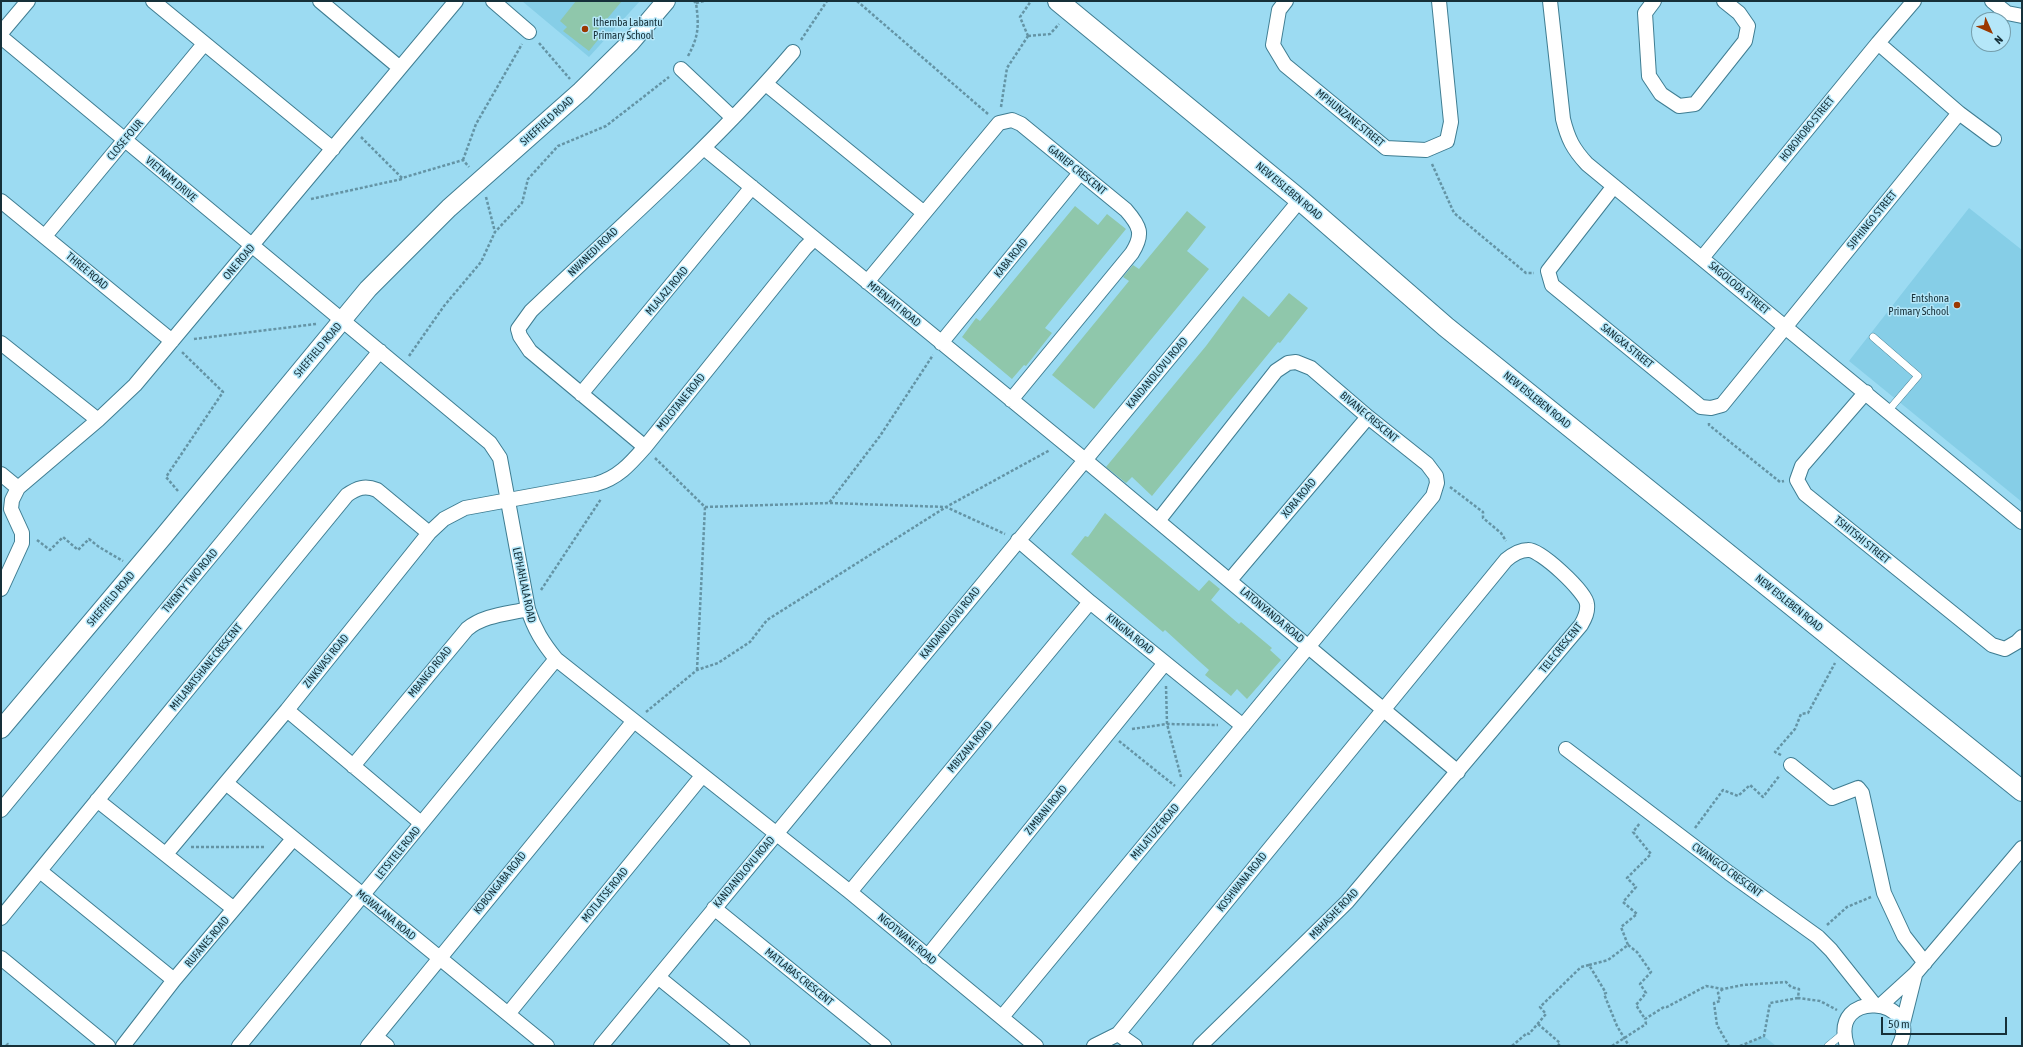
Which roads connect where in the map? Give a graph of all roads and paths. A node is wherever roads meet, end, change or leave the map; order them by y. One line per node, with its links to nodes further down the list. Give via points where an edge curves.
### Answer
1 (28, 1): 22 (street)
2 (153, 1): 26 (street)
3 (320, 1): 28 (street)
4 (456, 1): 28 (street, ONE ROAD)
5 (493, 1): 21 (street)
6 (666, 1): 31 (street, SHEFFIELD ROAD, via 631,42)
7 (704, 1): 18 (path)
8 (827, 1): 27 (path)
9 (857, 1): 34 (path)
10 (1031, 1): 23 (path, via 1020,17)
11 (1286, 1): 39 (street, MPHUNZANE STREET, via 1279,10 1273,45 1285,65 1386,148)
12 (1439, 1): 39 (street, MPHUNZANE STREET, via 1451,122 1447,141)
13 (1550, 1): 44 (street, SAGOLODA STREET, via 1567,138 1587,164)
14 (1654, 1): 15 (street, via 1645,14 1649,76 1661,94 1679,106 1695,104 1745,41 1748,26 1740,13)
15 (1724, 1)
16 (1914, 1): 25 (street, HOBOHOBO STREET)
17 (1992, 1): 20 (street, via 2007,13)
18 (695, 2): 29 (path, via 699,22 696,42)
19 (1064, 6): 23 (path, via 1050,34); 48 (main road, NEW EISLEBEN ROAD)
20 (2022, 16)
21 (529, 32): 31 (path); 40 (path, via 476,124)
22 (1, 33)
23 (1028, 36): 34 (path, via 1007,68)
24 (1, 37): 36 (street, VIETNAM DRIVE)
25 (1878, 43): 32 (street); 54 (street, HOBOHOBO STREET)
26 (204, 44): 36 (street, CLOSE FOUR); 38 (street)
27 (793, 52): 30 (street, NWANEDI ROAD)
28 (400, 68): 38 (street, ONE ROAD)
29 (681, 69): 33 (street); 50 (path, via 606,126 558,146 528,179 522,203)
30 (766, 84): 33 (street, NWANEDI ROAD); 49 (street)
31 (581, 91): 43 (street, SHEFFIELD ROAD)
32 (1959, 113): 35 (street); 58 (street, SIPHINGO STREET)
33 (733, 118): 37 (street, NWANEDI ROAD)
34 (999, 123): 41 (street, GARIEP CRESCENT, via 1012,120 1021,124); 49 (street)
35 (1994, 139)
36 (125, 140): 51 (street, CLOSE FOUR); 53 (street, VIETNAM DRIVE)
37 (704, 148): 45 (street, MPENJATI ROAD); 66 (street, NWANEDI ROAD, via 531,311 518,329 530,351)
38 (333, 149): 42 (path, via 361,137); 46 (street, ONE ROAD)
39 (1426, 150): 55 (path, via 1454,213 1526,273)
40 (463, 160): 42 (path); 43 (path)
41 (1080, 173): 62 (street, KABA ROAD); 67 (street, GARIEP CRESCENT, via 1131,215 1140,232 1138,244)
42 (402, 178): 46 (path, via 311,199)
43 (481, 180): 50 (path); 57 (street, SHEFFIELD ROAD, via 368,289)
44 (1614, 186): 54 (street, SAGOLODA STREET); 55 (street)
45 (752, 188): 52 (street, MPENJATI ROAD); 66 (street, MLALAZI ROAD)
46 (298, 191): 53 (street, ONE ROAD)
47 (1, 200): 51 (street, THREE ROAD)
48 (1300, 200): 74 (street, KANDANDLOVU ROAD); 98 (main road, NEW EISLEBEN ROAD, via 1446,327)
49 (924, 213): 56 (street)
50 (495, 232): 64 (path, via 481,262 444,306)
51 (45, 236): 60 (street, THREE ROAD)
52 (814, 239): 56 (street, MPENJATI ROAD); 73 (street, MDLOTANE ROAD)
53 (252, 246): 57 (street, VIETNAM DRIVE); 60 (street, ONE ROAD)
54 (1702, 258): 58 (street, SAGOLODA STREET)
55 (1548, 271): 68 (street, SANGXA STREET, via 1552,284 1701,407)
56 (867, 282): 62 (street, MPENJATI ROAD)
57 (342, 321): 60 (path); 63 (street, LEPHAHLALA ROAD); 91 (street, SHEFFIELD ROAD)
58 (1785, 327): 65 (street, SAGOLODA STREET); 68 (street, via 1722,405)
59 (1873, 337): 69 (lane, via 1918,376)
60 (172, 341): 71 (street, ONE ROAD, via 127,394); 80 (path, via 223,392 166,477 179,490)
61 (1, 343): 71 (street)
62 (941, 343): 67 (street, MPENJATI ROAD); 82 (path, via 880,436)
63 (380, 351): 64 (street, LEPHAHLALA ROAD); 118 (street, TWENTY TWO ROAD)
64 (400, 368): 81 (street, LEPHAHLALA ROAD, via 490,443 500,458)
65 (1866, 392): 69 (street, SAGOLODA STREET); 78 (street, via 1802,466)
66 (581, 394): 73 (street, NWANEDI ROAD)
67 (1011, 400): 72 (street, MPENJATI ROAD)
68 (1711, 408): 78 (path, via 1709,425 1780,482)
69 (1888, 410): 86 (street, SAGOLODA STREET)
70 (1368, 416): 77 (street, BIVANE CRESCENT, via 1427,464); 85 (street, BIVANE CRESCENT, via 1311,368 1296,362 1283,365); 92 (street, XORA ROAD)
71 (98, 420): 79 (street, ONE ROAD)
72 (1064, 443): 74 (street, MPENJATI ROAD); 84 (path)
73 (645, 448): 76 (street, MDLOTANE ROAD); 83 (path)
74 (1085, 460): 85 (street, LATONYANDA ROAD); 89 (street, KANDANDLOVU ROAD)
75 (1, 474): 79 (street)
76 (617, 476): 81 (street, MDLOTANE ROAD, via 596,484); 95 (path)
77 (1436, 476): 90 (path, via 1483,512 1483,518 1501,533); 97 (street, via 1437,483 1433,496)
78 (1797, 480): 96 (street, TSHITSHI STREET, via 1804,494 1992,646 2005,649)
79 (18, 488): 87 (street, via 11,509)
80 (174, 496)
81 (507, 500): 88 (street, ZINKWASI ROAD, via 465,508 444,519); 95 (street, LEPHAHLALA ROAD)
82 (829, 503): 83 (path); 84 (path)
83 (705, 507): 101 (path)
84 (946, 507): 89 (path); 101 (path, via 767,620 750,642 718,663)
85 (1158, 520): 92 (street, LATONYANDA ROAD)
86 (2022, 522)
87 (22, 533): 91 (path, via 50,550 63,537 78,550 89,539); 93 (street, via 22,543)
88 (429, 533): 102 (street, ZINKWASI ROAD); 117 (street, MHLABATSHANE CRESCENT, via 377,490 363,487 347,495)
89 (1018, 540): 94 (street, KINGNA ROAD); 121 (street, KANDANDLOVU ROAD)
90 (1514, 553): 103 (street); 112 (street, TELE CRESCENT, via 1528,550 1539,553 1581,593 1587,604 1587,611 1581,625)
91 (135, 570): 107 (street, SHEFFIELD ROAD)
92 (1230, 580): 97 (street, LATONYANDA ROAD)
93 (1, 589)
94 (1090, 602): 100 (street, KINGNA ROAD); 128 (street, MBIZANA ROAD)
95 (528, 609): 99 (street, LEPHAHLALA ROAD, via 534,629); 111 (street, MBANGO ROAD, via 484,618 467,629)
96 (2022, 636)
97 (1309, 646): 103 (street, LATONYANDA ROAD); 106 (street, MHLATUZE ROAD)
98 (1843, 646): 110 (path, via 1808,713 1801,714 1794,729 1775,752 1786,758); 115 (main road, NEW EISLEBEN ROAD)
99 (556, 659): 104 (street, LEPHAHLALA ROAD); 120 (street, LETSITELE ROAD)
100 (1165, 663): 105 (path); 106 (street, KINGNA ROAD); 108 (street, ZIMBANI ROAD)
101 (698, 670): 104 (path)
102 (286, 710): 111 (street); 114 (street, ZINKWASI ROAD)
103 (1384, 710): 112 (street, LATONYANDA ROAD); 153 (street, KOSHWANA ROAD)
104 (633, 722): 113 (street, LEPHAHLALA ROAD); 138 (street, KOBONGABA ROAD)
105 (1167, 724): 106 (path); 108 (path); 116 (path)
106 (1243, 726): 116 (street, MHLATUZE ROAD)
107 (1, 729)
108 (1109, 733): 116 (path); 136 (street, ZIMBANI ROAD)
109 (1566, 749): 119 (street, CWANGCO CRESCENT)
110 (1790, 765): 123 (path, via 1763,797 1750,785 1738,796 1723,790); 129 (street, via 1832,798 1858,788 1862,793)
111 (353, 766): 120 (street)
112 (1458, 772): 170 (street, MBHASHE ROAD, via 1347,902)
113 (702, 776): 121 (street, LEPHAHLALA ROAD); 147 (street, MOTLATSE ROAD)
114 (226, 783): 122 (street, MGWALANA ROAD); 125 (street, ZINKWASI ROAD)
115 (2022, 791)
116 (1186, 795): 148 (street, MHLATUZE ROAD)
117 (97, 800): 125 (street); 127 (street, MHLABATSHANE CRESCENT)
118 (1, 810)
119 (1649, 813): 123 (street, CWANGCO CRESCENT); 135 (path, via 1633,832 1650,854 1627,878 1636,887 1623,902 1637,914 1621,927)
120 (421, 824): 130 (street, LETSITELE ROAD)
121 (776, 834): 128 (street, NGOTWANE ROAD); 131 (street, KANDANDLOVU ROAD)
122 (293, 839): 126 (street, RUFANES ROAD); 130 (street, MGWALANA ROAD)
123 (1685, 840): 134 (street, CWANGCO CRESCENT)
124 (2022, 848): 139 (street)
125 (171, 849): 126 (path, via 187,846 275,847); 132 (street)
126 (282, 851): 132 (street, RUFANES ROAD)
127 (40, 871): 133 (street, MHLABATSHANE CRESCENT); 143 (street)
128 (850, 892): 136 (street, NGOTWANE ROAD)
129 (1884, 893): 134 (path, via 1846,907); 139 (street, via 1904,936)
130 (363, 896): 138 (street, MGWALANA ROAD); 161 (street, LETSITELE ROAD)
131 (714, 908): 142 (street, KANDANDLOVU ROAD); 166 (street, MATLABAS CRESCENT)
132 (234, 909): 143 (street, RUFANES ROAD)
133 (1, 918)
134 (1818, 937): 146 (street, CWANGCO CRESCENT)
135 (1628, 945): 140 (path, via 1608,960); 149 (path, via 1637,952 1651,972 1640,984 1646,992 1636,1005)
136 (927, 956): 148 (street, NGOTWANE ROAD)
137 (1, 958): 159 (street)
138 (439, 958): 147 (street, MGWALANA ROAD); 155 (street, KOBONGABA ROAD)
139 (1925, 963): 141 (street)
140 (1589, 965): 150 (path, via 1581,967 1540,1007 1546,1014); 154 (path, via 1606,993 1604,994)
141 (1915, 974): 146 (street); 152 (street)
142 (658, 977): 164 (street, KANDANDLOVU ROAD); 165 (street)
143 (174, 980): 160 (street, RUFANES ROAD)
144 (1723, 989): 145 (path, via 1786,982 1791,987 1799,989); 149 (path, via 1706,986 1664,1007); 175 (path, via 1718,993 1720,1001 1714,1003 1717,1025)
145 (1798, 998): 151 (path, via 1820,1001); 176 (path, via 1770,1002 1764,1036)
146 (1877, 1005): 151 (street, via 1864,1006 1855,1011); 152 (street, CWANGCO CRESCENT, via 1894,1013)
147 (508, 1014): 163 (street, MGWALANA ROAD)
148 (1002, 1017): 167 (street, NGOTWANE ROAD)
149 (1645, 1020): 154 (path, via 1646,1024)
150 (1538, 1024): 171 (path); 172 (path, via 1560,1043)
151 (1847, 1025): 177 (lane); 178 (street)
152 (1902, 1027): 156 (street)
153 (1118, 1034): 168 (street, KOSHWANA ROAD); 169 (street)
154 (1623, 1037): 173 (path); 174 (path)
155 (372, 1041): 162 (street)
156 (1902, 1045)
157 (6, 1046): 158 (path)
158 (10, 1046)
159 (108, 1046)
160 (123, 1046)
161 (239, 1046)
162 (387, 1046)
163 (547, 1046)
164 (602, 1046)
165 (743, 1046)
166 (884, 1046)
167 (1036, 1046)
168 (1094, 1046)
169 (1135, 1046)
170 (1200, 1046)
171 (1512, 1046)
172 (1558, 1046)
173 (1612, 1046)
174 (1629, 1046)
175 (1729, 1046)
176 (1740, 1046)
177 (1828, 1046)
178 (1847, 1046)

